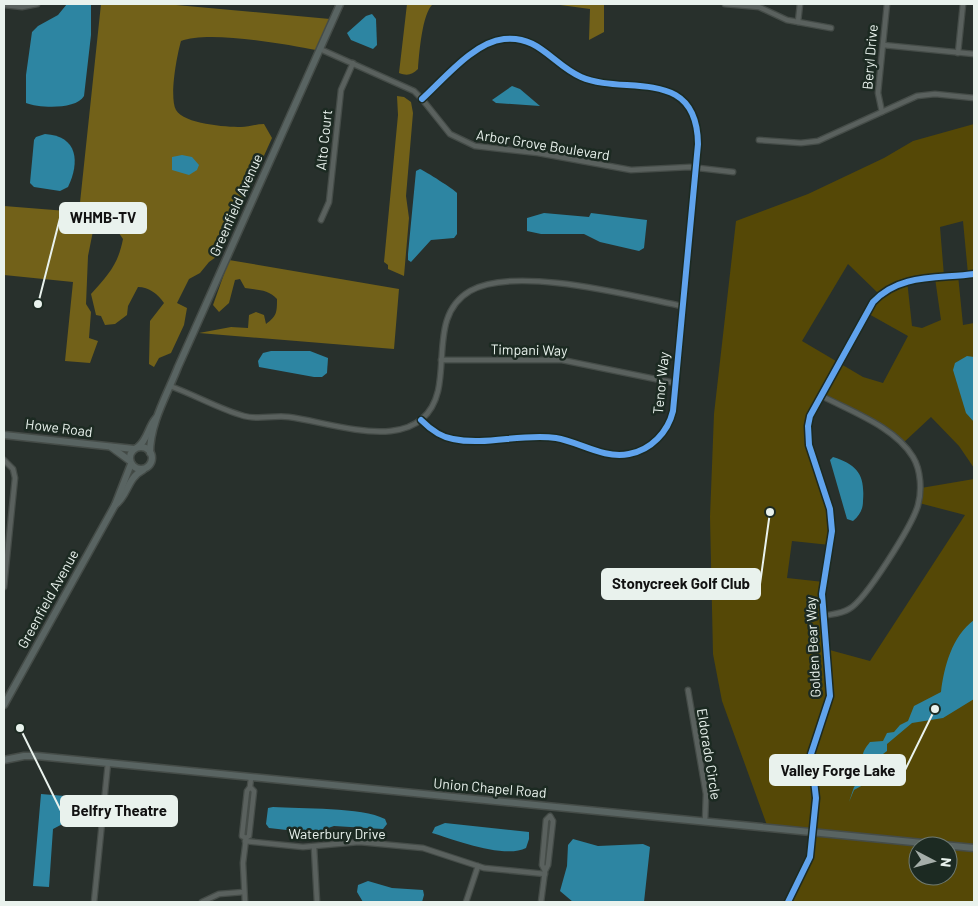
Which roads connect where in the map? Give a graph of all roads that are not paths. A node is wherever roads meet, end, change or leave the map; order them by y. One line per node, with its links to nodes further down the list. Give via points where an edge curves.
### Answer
1 (37, 4): 7 (street, via 22,7)
2 (340, 4): 11 (main road, Greenfield Avenue)
3 (725, 4): 8 (street, via 758,7)
4 (800, 4): 8 (street)
5 (887, 4): 10 (street, Beryl Drive)
6 (963, 4): 12 (street)
7 (4, 5)
8 (798, 22): 9 (street)
9 (831, 28)
10 (882, 45): 12 (street); 17 (street, Beryl Drive, via 878,93)
11 (320, 49): 14 (street, Arbor Grove Boulevard); 26 (main road, Greenfield Avenue)
12 (958, 53): 13 (street)
13 (974, 54)
14 (352, 63): 16 (street, Arbor Grove Boulevard, via 407,88); 21 (street, Alto Court, via 342,90 330,202)
15 (974, 98): 17 (street, via 923,94)
16 (422, 99): 19 (street, Arbor Grove Boulevard, via 450,134 475,146 538,153 631,170); 19 (street, Tenor Way, via 485,44 503,39 522,39 539,46 582,78 653,87 675,95 687,106 695,124 698,144)
17 (882, 112): 18 (street, via 818,141)
18 (759, 140)
19 (695, 168): 20 (street, Arbor Grove Boulevard); 23 (street, Tenor Way)
20 (733, 172)
21 (321, 220)
22 (974, 274): 27 (street, Golden Bear Way, via 907,280 880,294)
23 (682, 306): 24 (street, via 567,283 484,285 466,294 451,310 445,324); 25 (street, Tenor Way)
24 (441, 360): 25 (street, Timpani Way, via 562,360); 29 (street, via 436,396)
25 (675, 383): 29 (street, Tenor Way, via 673,411 668,425 648,446 630,454 608,454 550,437 452,439)
26 (170, 386): 28 (main road, Greenfield Avenue); 29 (street, via 248,417 288,417 383,432 401,430)
27 (822, 396): 41 (street, Golden Bear Way, via 808,426 810,445 830,509 832,531 822,594); 41 (street, via 898,440 913,456 921,488 914,519 862,597 850,609)
28 (157, 417): 32 (main road, Greenfield Avenue, via 146,438); 33 (main road, Greenfield Avenue)
29 (421, 420)
30 (4, 434): 31 (main road, Howe Road)
31 (111, 447): 32 (main road, Howe Road); 35 (main road, Howe Road)
32 (136, 448): 33 (main road, via 145,448); 35 (main road, via 130,455)
33 (150, 453): 36 (main road, via 151,463)
34 (4, 460): 39 (street, via 13,469)
35 (130, 463): 36 (main road); 37 (main road, Greenfield Avenue)
36 (143, 470): 37 (main road, Greenfield Avenue, via 131,479 121,501)
37 (115, 505): 43 (main road, Greenfield Avenue)
38 (4, 525): 39 (street)
39 (10, 525): 40 (street)
40 (4, 587)
41 (823, 616): 49 (street, Golden Bear Way, via 830,696 811,754 816,798)
42 (688, 690): 48 (street, Eldorado Circle, via 706,794)
43 (4, 705)
44 (4, 760): 45 (main road, Union Chapel Road, via 37,756)
45 (108, 764): 46 (main road, Union Chapel Road); 56 (street)
46 (251, 778): 47 (main road, Union Chapel Road); 50 (street, via 242,836)
47 (551, 806): 48 (main road, Union Chapel Road); 54 (street, via 553,821)
48 (705, 822): 49 (main road, Union Chapel Road)
49 (813, 832): 52 (main road, Union Chapel Road); 62 (street, Golden Bear Way, via 806,867)
50 (246, 839): 51 (street, Waterbury Drive); 55 (street)
51 (314, 847): 53 (street, Waterbury Drive, via 359,842 423,848); 59 (street)
52 (974, 848)
53 (478, 866): 54 (street, Waterbury Drive); 60 (street)
54 (545, 872): 61 (street)
55 (244, 892): 57 (street, via 218,894); 58 (street)
56 (94, 902)
57 (202, 902)
58 (245, 902)
59 (317, 902)
60 (466, 902)
61 (541, 902)
62 (788, 902)

